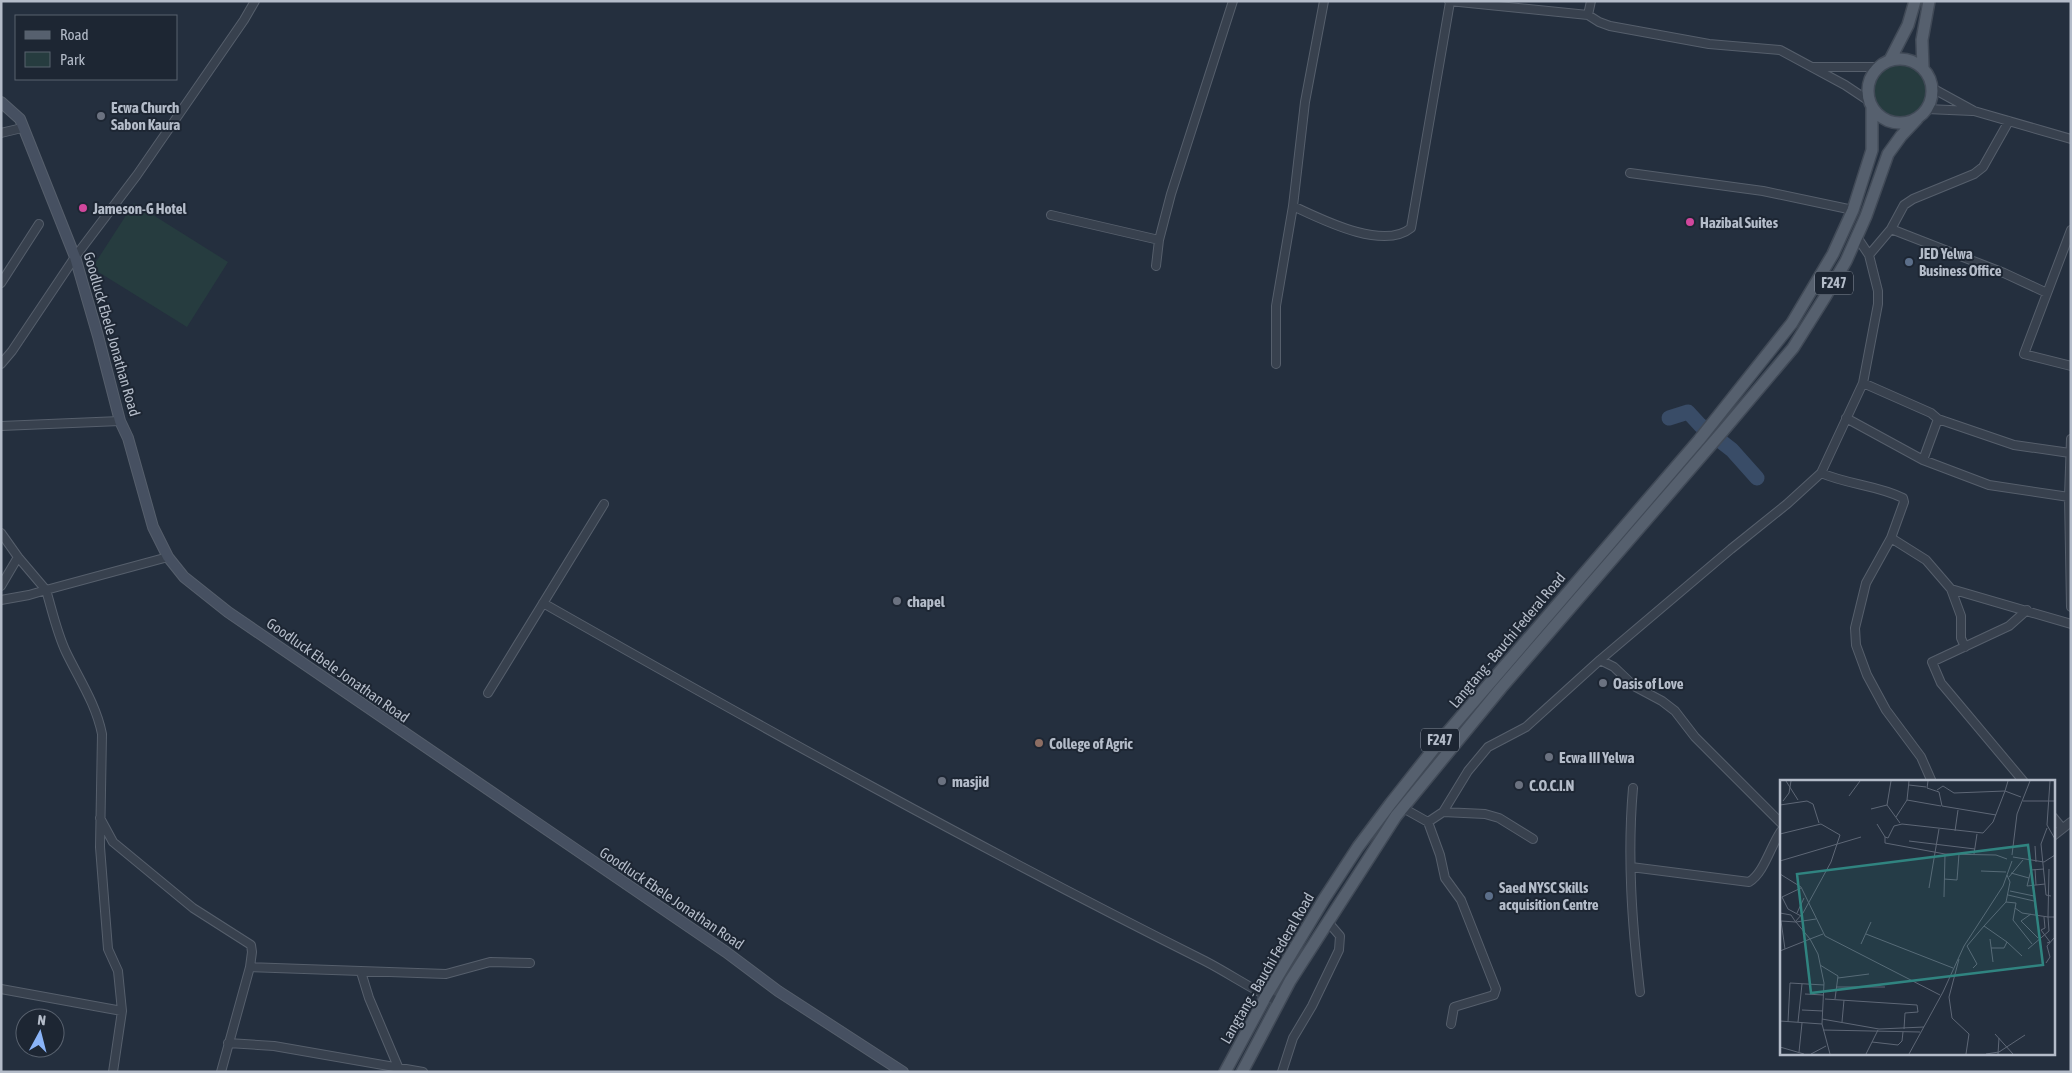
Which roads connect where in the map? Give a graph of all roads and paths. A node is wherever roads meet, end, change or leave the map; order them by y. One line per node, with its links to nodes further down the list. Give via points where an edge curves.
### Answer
1 (255, 1): 33 (street, via 137,175)
2 (1233, 1): 31 (street)
3 (1324, 1): 24 (street, via 1305,102)
4 (1450, 1): 8 (street); 24 (street, via 1411,228 1404,234 1375,236)
5 (1591, 1): 8 (street)
6 (1915, 1): 9 (main road, via 1908,25)
7 (1929, 1): 12 (main road, via 1922,40)
8 (1588, 15): 10 (street, via 1610,26 1709,44 1780,50)
9 (1890, 60): 11 (main road); 12 (main road, via 1911,60)
10 (1812, 67): 11 (street); 15 (street)
11 (1877, 67): 15 (main road, F247, via 1868,86)
12 (1924, 68): 13 (main road)
13 (1932, 88): 16 (main road); 17 (street)
14 (1, 102): 20 (main road, Goodluck Ebele Jonathan Road, via 20,120)
15 (1870, 104): 18 (main road, via 1888,121 1903,123); 25 (main road, F247, via 1874,137 1872,150)
16 (1927, 109): 17 (street); 18 (main road, F247)
17 (1974, 111): 19 (street)
18 (1917, 119): 30 (main road, F247, via 1888,154)
19 (2009, 121): 22 (street); 28 (street, via 1983,167 1974,174 1912,199 1904,205)
20 (22, 128): 21 (street); 33 (main road, Goodluck Ebele Jonathan Road)
21 (1, 133)
22 (2071, 139)
23 (1630, 173): 25 (street, via 1763,191)
24 (1293, 206): 38 (street, via 1276,306)
25 (1853, 210): 87 (main road, Langtang - Bauchi Federal Road / F247, via 1833,254 1792,323 1699,440 1391,802 1324,899)
26 (1050, 215): 31 (street)
27 (39, 224): 35 (street)
28 (1891, 229): 32 (street); 36 (street)
29 (2071, 230): 36 (street)
30 (1856, 237): 32 (street); 69 (main road, F247, via 1846,261 1804,331 1723,432 1519,666)
31 (1159, 240): 34 (street)
32 (1869, 256): 40 (street, via 1878,304)
33 (75, 257): 37 (street); 43 (main road, Goodluck Ebele Jonathan Road)
34 (1156, 266)
35 (1, 283)
36 (2047, 292): 39 (street, via 2024,354)
37 (1, 364)
38 (1276, 364)
39 (2071, 366)
40 (1863, 383): 41 (street); 42 (street)
41 (1846, 418): 47 (street); 48 (street)
42 (1938, 418): 46 (street, via 2014,444); 47 (street)
43 (120, 421): 44 (street); 54 (main road, Goodluck Ebele Jonathan Road, via 128,438 153,526)
44 (1, 426)
45 (2071, 439): 46 (street)
46 (2070, 453): 49 (street)
47 (1924, 460): 49 (street, via 1989,485)
48 (1821, 472): 52 (street, via 1840,481 1882,489 1903,498); 64 (street)
49 (2069, 497): 60 (street)
50 (604, 504): 59 (street)
51 (1, 533): 53 (street)
52 (1891, 538): 56 (street, via 1926,560); 66 (street, via 1866,583 1855,628 1856,645 1867,675 1886,710 1920,757)
53 (18, 557): 55 (street); 57 (street)
54 (168, 557): 57 (street); 96 (main road, Goodluck Ebele Jonathan Road, via 184,577 228,612 726,952 778,991)
55 (1, 586)
56 (1951, 589): 61 (street); 63 (street)
57 (46, 590): 58 (street); 71 (street, via 65,650 99,717 102,734)
58 (1, 600)
59 (543, 603): 65 (street); 87 (street, via 975,843)
60 (2071, 607)
61 (2027, 610): 62 (street); 63 (street, via 2010,626)
62 (2071, 624)
63 (1965, 647): 67 (street, via 1932,662 1941,683)
64 (1600, 660): 70 (street, via 1526,727 1488,747); 74 (street, via 1674,711)
65 (488, 693)
66 (1931, 780)
67 (2022, 780)
68 (1633, 788): 80 (street, via 1629,832)
69 (1403, 808): 73 (street); 81 (main road, F247)
70 (1442, 812): 73 (street); 79 (street, via 1485,814 1499,818)
71 (100, 818): 83 (street, via 113,842 193,908 251,945); 89 (street, via 108,949 118,970)
72 (2054, 818): 76 (street)
73 (1428, 822): 90 (street, via 1445,878 1461,900 1496,989 1494,996 1454,1007)
74 (1780, 822)
75 (2071, 822): 76 (street)
76 (2062, 828): 78 (street)
77 (1780, 832): 80 (street, via 1757,877 1748,882)
78 (2054, 835)
79 (1533, 839)
80 (1631, 867): 86 (street)
81 (1328, 922): 88 (main road, F247); 99 (street, via 1340,936 1339,950 1293,1038)
82 (530, 962): 84 (street, via 490,962 446,974)
83 (250, 967): 84 (street); 91 (street)
84 (361, 972): 92 (street)
85 (1, 989): 89 (street)
86 (1640, 992)
87 (1266, 996): 88 (street); 97 (main road, Langtang - Bauchi Federal Road / F247)
88 (1279, 1002): 98 (main road, F247)
89 (122, 1011): 93 (street)
90 (1451, 1024)
91 (228, 1043): 92 (street, via 274,1046); 94 (street)
92 (399, 1069): 95 (street)
93 (114, 1072)
94 (221, 1072)
95 (423, 1072)
96 (903, 1072)
97 (1226, 1072)
98 (1242, 1072)
99 (1282, 1072)

